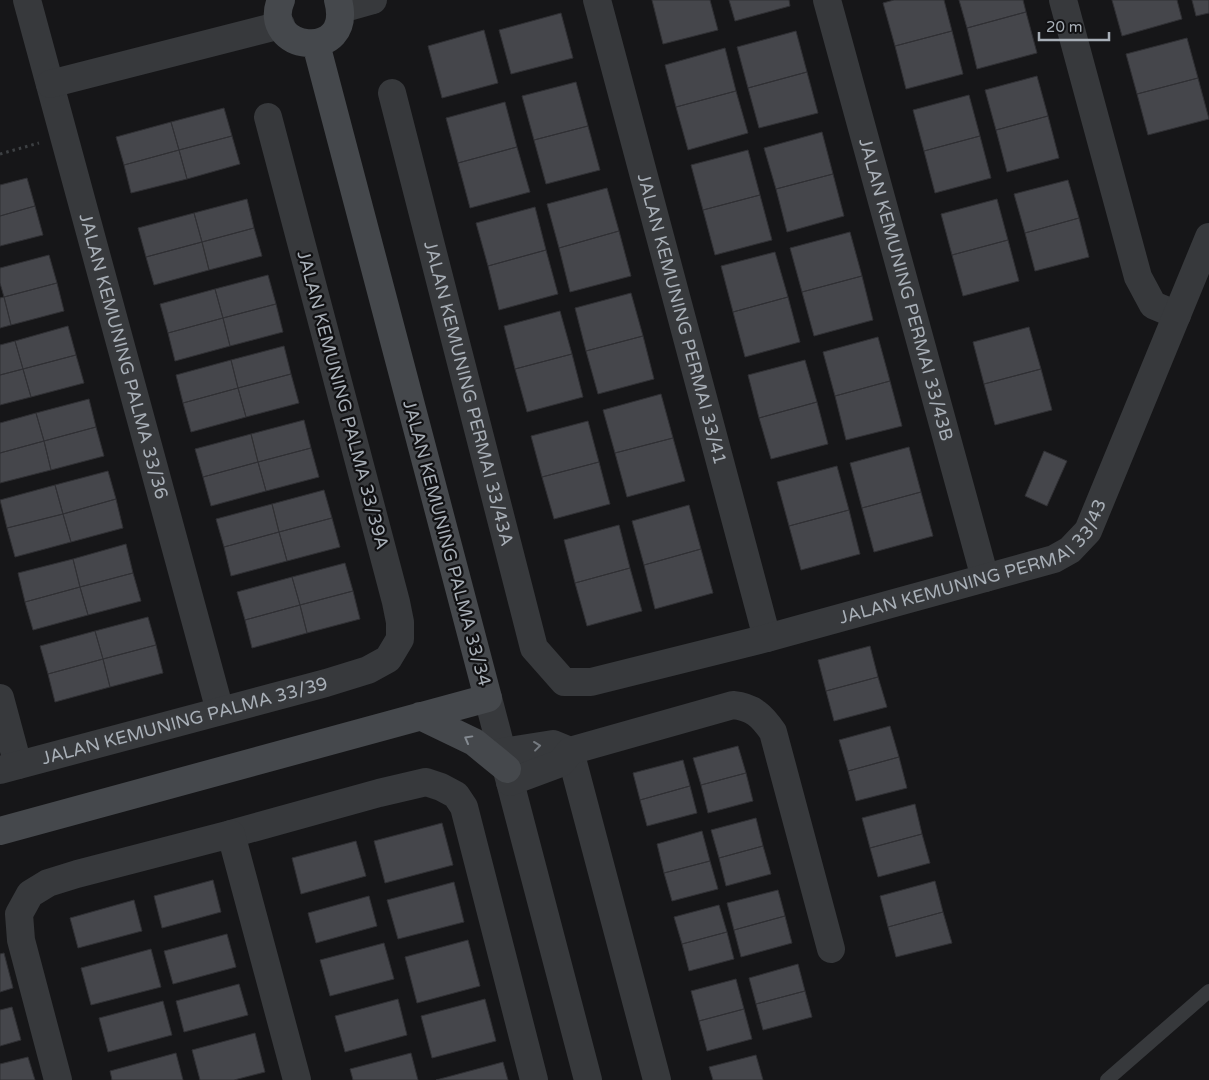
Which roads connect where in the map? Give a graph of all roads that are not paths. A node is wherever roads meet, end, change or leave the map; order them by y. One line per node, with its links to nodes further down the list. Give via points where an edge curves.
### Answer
1 (27, 0): 9 (street, JALAN KEMUNING PALMA 33/36)
2 (373, 0): 6 (street)
3 (597, 0): 15 (street, JALAN KEMUNING PERMAI 33/41)
4 (828, 0): 14 (street, JALAN KEMUNING PERMAI 33/43B)
5 (1063, 0): 13 (street, via 1138,277 1153,305)
6 (340, 4): 8 (main road, via 338,27)
7 (281, 13): 8 (main road, via 287,34 305,44); 9 (street)
8 (316, 44): 19 (main road, JALAN KEMUNING PALMA 33/34)
9 (50, 84): 20 (street, JALAN KEMUNING PALMA 33/36)
10 (392, 93): 17 (street, JALAN KEMUNING PERMAI 33/43A, via 534,648)
11 (268, 117): 16 (street, JALAN KEMUNING PALMA 33/39A, via 400,622 400,639 388,659)
12 (1209, 237): 13 (street, JALAN KEMUNING PERMAI 33/43)
13 (1177, 315): 14 (street, JALAN KEMUNING PERMAI 33/43, via 1088,532 1070,550 1054,559)
14 (985, 578): 15 (street, JALAN KEMUNING PERMAI 33/43)
15 (767, 638): 17 (street, JALAN KEMUNING PERMAI 33/43, via 591,682)
16 (368, 670): 20 (street, JALAN KEMUNING PALMA 33/39)
17 (564, 682)
18 (0, 698): 23 (street)
19 (488, 698): 21 (main road, JALAN KEMUNING PALMA 33/34); 24 (street)
20 (220, 711): 23 (street, JALAN KEMUNING PALMA 33/39)
21 (420, 716): 24 (main road, one-way to 21, via 474,742); 25 (main road, JALAN KEMUNING PALMA 33/34)
22 (570, 752): 24 (street, via 553,744); 27 (street, via 733,705 752,709 773,732); 33 (street)
23 (9, 768)
24 (506, 768): 32 (street)
25 (0, 831)
26 (232, 839): 29 (street, via 77,874 48,883 30,894 19,914 21,940); 30 (street); 31 (street, via 426,782 456,795 464,807)
27 (830, 949)
28 (1209, 991): 34 (lane)
29 (58, 1080)
30 (297, 1080)
31 (534, 1080)
32 (588, 1080)
33 (657, 1080)
34 (1107, 1080)

